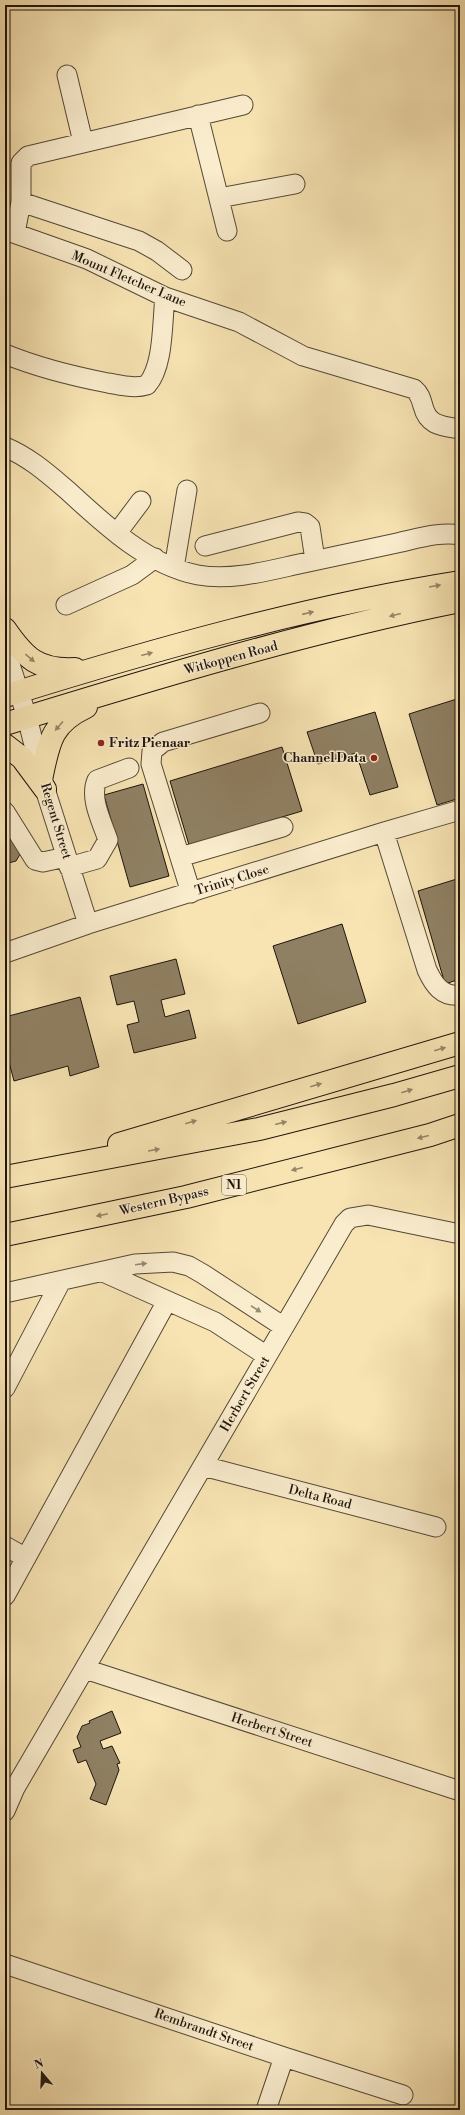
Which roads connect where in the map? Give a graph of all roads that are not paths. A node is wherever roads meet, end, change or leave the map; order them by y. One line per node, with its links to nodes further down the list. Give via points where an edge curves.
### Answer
1 (67, 75): 4 (street)
2 (243, 105): 3 (street)
3 (198, 115): 4 (street); 6 (street)
4 (83, 142): 7 (street, via 28,156 21,163)
5 (295, 184): 6 (street)
6 (219, 198): 8 (street)
7 (21, 202): 9 (street); 10 (street, via 139,241)
8 (227, 231)
9 (10, 232): 11 (street, Mount Fletcher Lane, via 87,259)
10 (182, 270)
11 (165, 297): 12 (street, via 158,362 155,373 147,385 134,387 70,376 31,365); 13 (street, Mount Fletcher Lane, via 239,322 303,356 408,387 418,393 430,421 436,425)
12 (5, 354)
13 (460, 428)
14 (5, 447): 17 (street, via 37,464)
15 (187, 490): 22 (street)
16 (141, 502): 17 (street)
17 (118, 533): 20 (street)
18 (460, 534): 21 (street, via 405,541)
19 (205, 546): 21 (street, via 298,522 310,527)
20 (155, 558): 22 (street); 25 (street, via 132,575)
21 (315, 560): 22 (street, via 225,577 198,575)
22 (174, 568)
23 (460, 582): 28 (main road, Witkoppen Road, one-way to 23, via 301,614 419,588)
24 (460, 601): 29 (main road, Witkoppen Road, one-way to 29, via 335,630)
25 (66, 605)
26 (5, 628): 28 (main road, one-way to 28, via 26,655 41,666 62,670)
27 (5, 650): 30 (street, Regent Street)
28 (109, 665): 30 (main road, Witkoppen Road)
29 (128, 685): 32 (main road, Witkoppen Road); 36 (main road, one-way to 36, via 77,711 62,722 51,738)
30 (12, 694): 32 (street, Regent Street)
31 (260, 713): 41 (street, via 163,742 152,751 151,764)
32 (26, 717): 33 (main road, Witkoppen Road); 36 (street, Regent Street)
33 (5, 724)
34 (5, 745): 36 (main road, via 22,758)
35 (129, 768): 42 (street, via 97,780 94,787 96,806 108,840 97,859)
36 (43, 782): 42 (street, Regent Street)
37 (460, 810): 40 (street, Trinity Close)
38 (5, 812): 42 (street, via 35,860)
39 (283, 827): 41 (street)
40 (384, 832): 43 (street, Trinity Close); 46 (street, via 426,970 439,990 447,995)
41 (180, 856): 43 (street)
42 (68, 862): 44 (street, Regent Street)
43 (191, 893): 44 (street, Trinity Close)
44 (88, 924): 45 (street, Trinity Close)
45 (5, 953)
46 (460, 996)
47 (460, 1043): 50 (main road, one-way to 47, via 161,1130)
48 (460, 1076): 50 (main road, one-way to 48, via 259,1129)
49 (460, 1125): 53 (main road, Western Bypass / N1, one-way to 53, via 430,1135 186,1197)
50 (47, 1168): 51 (main road)
51 (5, 1176)
52 (460, 1234): 58 (street, Herbert Street, via 378,1216 350,1218 338,1233)
53 (5, 1235)
54 (103, 1272): 55 (street); 57 (street); 58 (street, one-way to 58, via 153,1262 173,1262 189,1266)
55 (61, 1281): 56 (street); 60 (street)
56 (5, 1293)
57 (167, 1301): 59 (street, via 215,1322); 64 (street)
58 (284, 1327): 59 (street, Herbert Street)
59 (267, 1356): 61 (street, Herbert Street)
60 (5, 1388)
61 (203, 1466): 62 (street, Delta Road); 66 (street, Herbert Street)
62 (436, 1527)
63 (5, 1546): 64 (street)
64 (26, 1558): 65 (street)
65 (5, 1596)
66 (85, 1669): 67 (street, Herbert Street); 68 (street, Herbert Street, via 15,1788)
67 (460, 1791)
68 (5, 1811)
69 (5, 1964): 70 (street, Rembrandt Street)
70 (284, 2057): 71 (street, Rembrandt Street); 72 (street)
71 (403, 2095)
72 (266, 2110)

